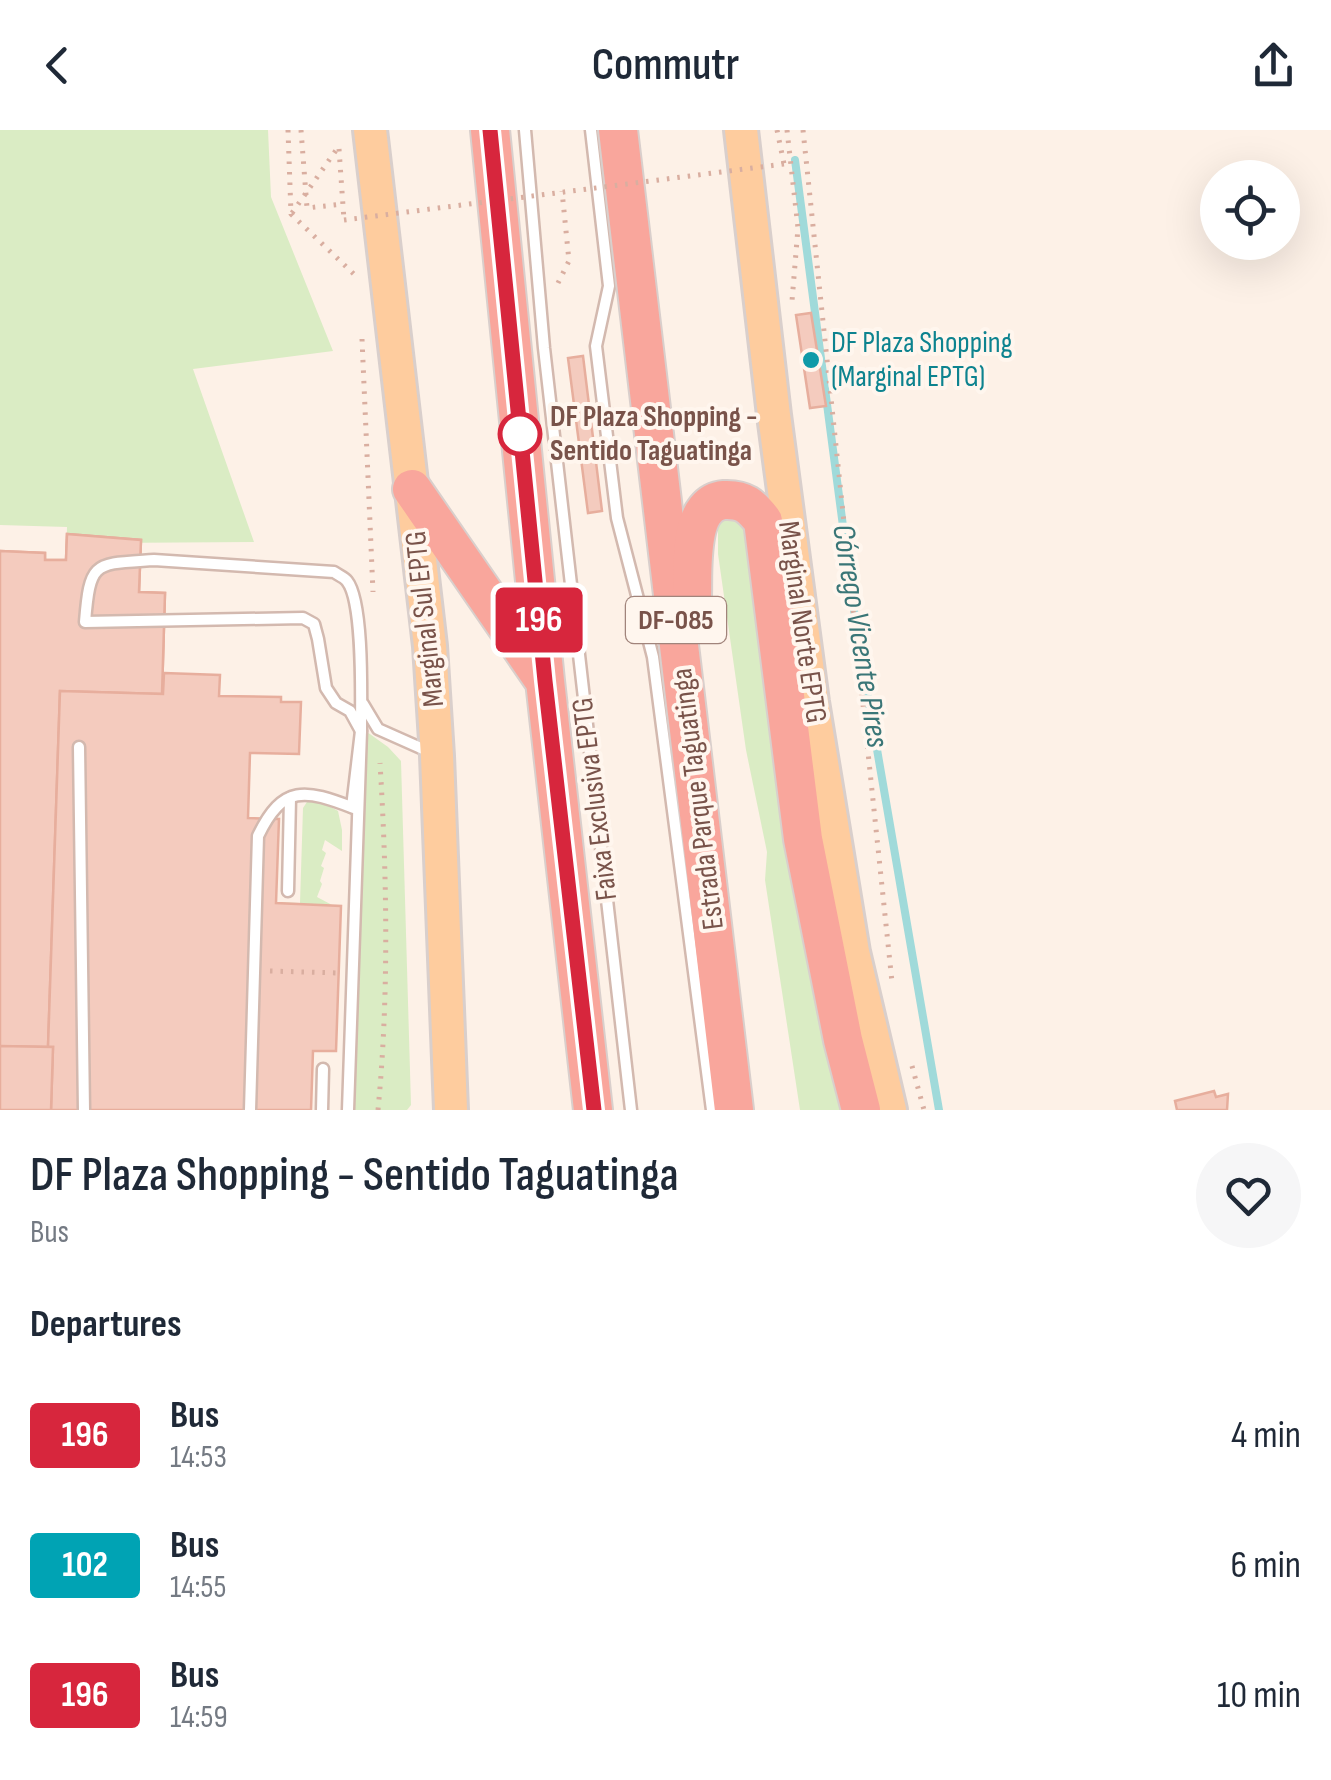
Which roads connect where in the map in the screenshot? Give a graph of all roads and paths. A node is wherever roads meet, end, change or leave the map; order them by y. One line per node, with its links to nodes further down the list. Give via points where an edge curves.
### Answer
1 (288, 130): 17 (path)
2 (302, 130): 15 (path)
3 (370, 130): 22 (main road, Marginal Sul EPTG)
4 (490, 130): 24 (highway)
5 (525, 130): 46 (lane, Faixa Exclusiva EPTG)
6 (591, 130): 47 (lane, via 609,286 596,346 617,518 653,657)
7 (618, 130): 26 (highway, Estrada Parque Taguatinga / DF-085)
8 (740, 130): 50 (main road, Marginal Norte EPTG, via 812,702 853,952)
9 (777, 130): 14 (path, bridge, via 784,164)
10 (787, 130): 13 (path)
11 (803, 130): 12 (path)
12 (805, 150): 13 (path); 36 (path)
13 (790, 151): 20 (path, via 798,228)
14 (562, 191): 16 (path, bridge, via 344,220); 18 (path)
15 (306, 193): 16 (path, via 307,208); 16 (path, via 339,146); 17 (path)
16 (343, 204)
17 (291, 214): 19 (path)
18 (568, 260)
19 (360, 280)
20 (791, 311)
21 (362, 338): 23 (path)
22 (412, 489): 24 (highway); 30 (main road, Marginal Sul EPTG)
23 (374, 609)
24 (545, 681): 45 (highway)
25 (362, 701): 27 (lane); 28 (lane); 28 (lane, via 353,596 334,572 112,562 88,584 85,622 303,618 314,624 326,688)
26 (687, 710): 48 (highway, Estrada Parque Taguatinga / DF-085); 49 (highway, via 695,530 716,501 749,503 763,521 804,839)
27 (378, 729): 30 (lane); 43 (path, via 384,924)
28 (360, 731): 32 (lane)
29 (79, 746): 39 (lane)
30 (437, 756): 44 (main road, Marginal Sul EPTG)
31 (290, 798): 32 (lane, via 318,794); 33 (lane); 40 (lane, via 258,836)
32 (356, 808): 42 (lane)
33 (288, 892)
34 (268, 971): 35 (path)
35 (343, 973)
36 (894, 999)
37 (909, 1054): 51 (path)
38 (323, 1069): 41 (lane)
39 (84, 1110)
40 (250, 1110)
41 (322, 1110)
42 (348, 1110)
43 (378, 1110)
44 (450, 1110)
45 (594, 1110)
46 (631, 1110)
47 (712, 1110)
48 (734, 1110)
49 (861, 1110)
50 (890, 1110)
51 (924, 1110)

